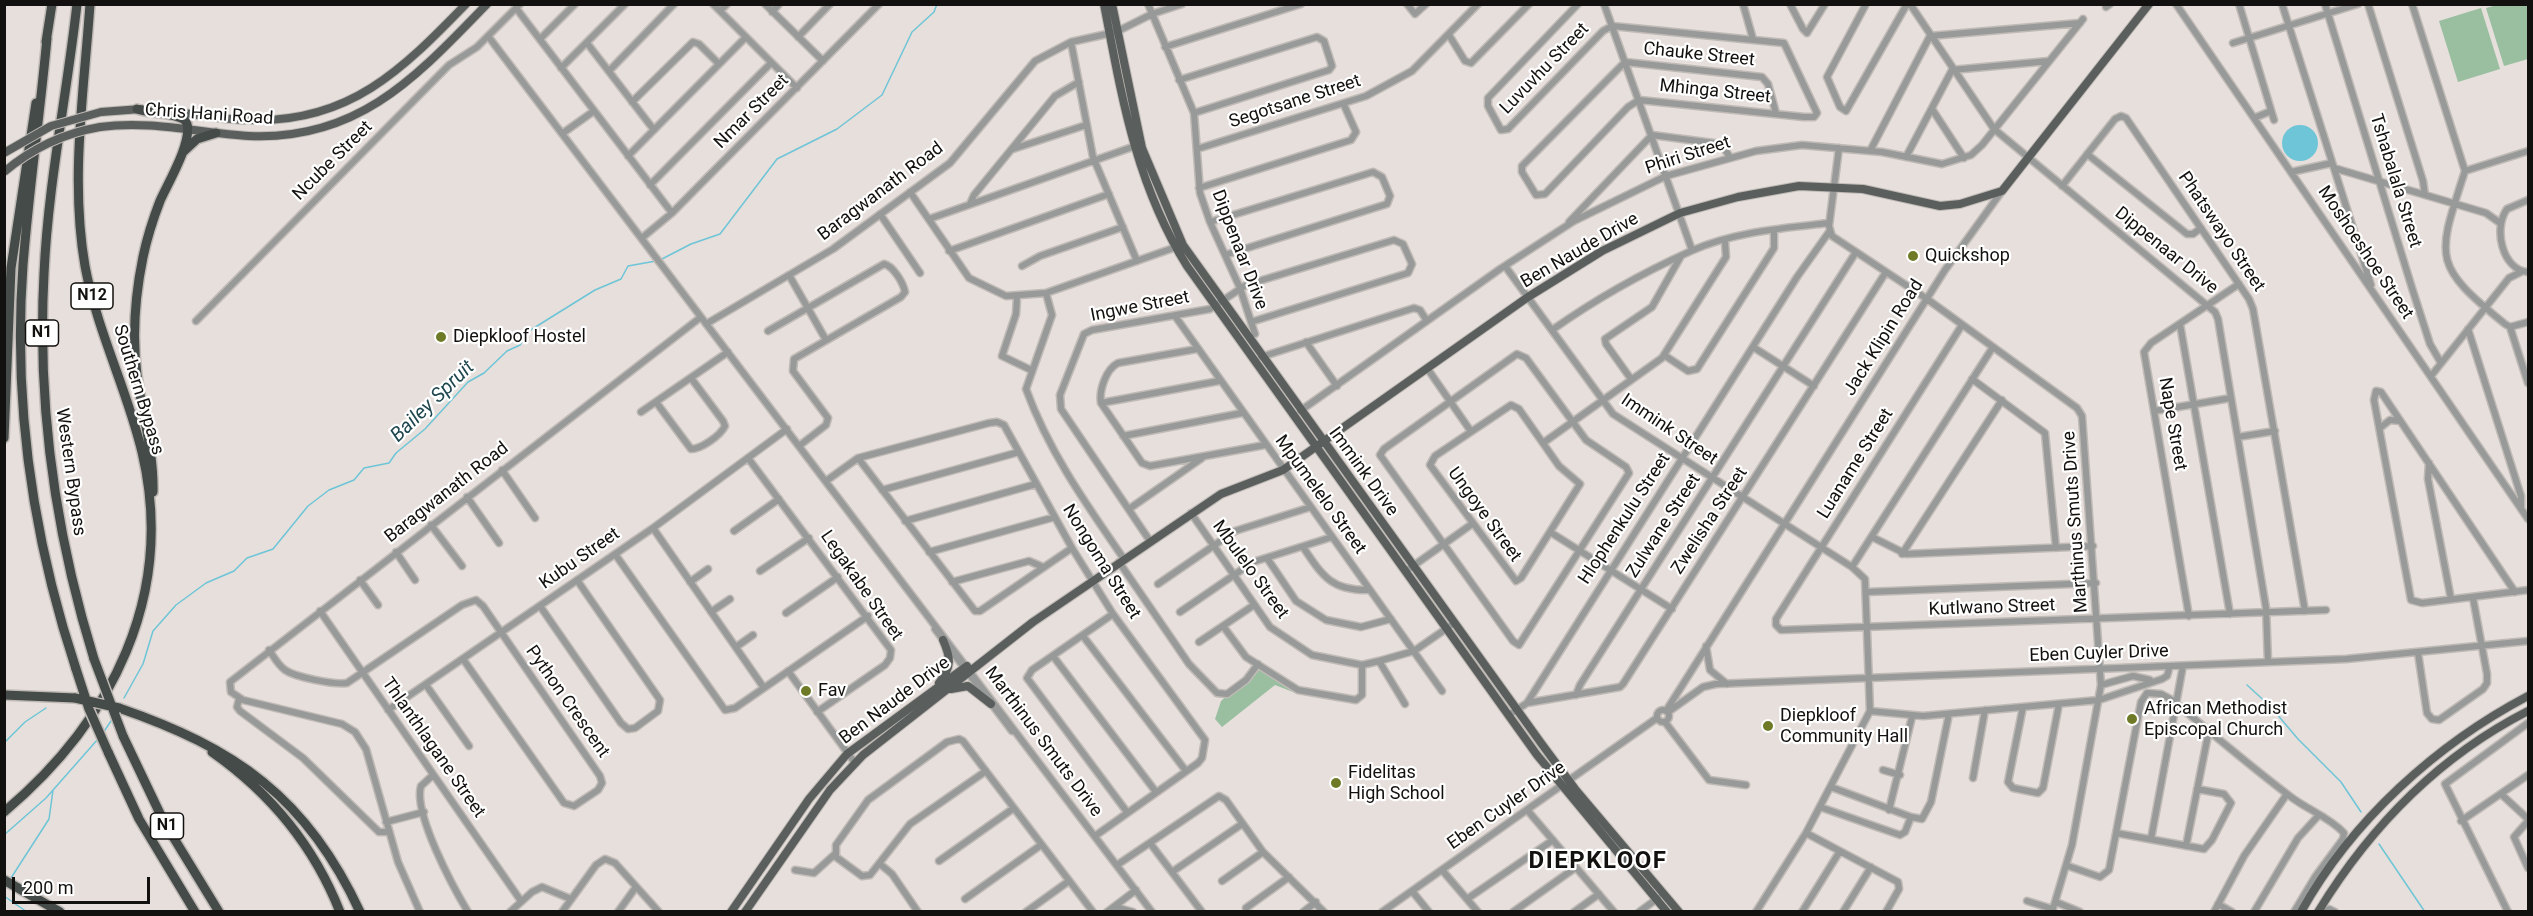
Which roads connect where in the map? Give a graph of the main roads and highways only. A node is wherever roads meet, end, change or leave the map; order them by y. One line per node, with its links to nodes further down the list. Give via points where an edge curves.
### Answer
1 (52, 4): 10 (highway, N1)
2 (77, 4): 34 (highway, Western Bypass / N1, bridge, via 49,207 44,273 45,417 55,499 94,659 123,736 164,822)
3 (90, 4): 21 (highway, Southern Bypass / N12, via 78,178 82,243 97,317 135,426)
4 (466, 4): 11 (main road, Chris Hani Road, via 386,80 325,110 284,119 252,120)
5 (487, 4): 13 (main road, Chris Hani Road, via 411,80 362,112 288,134)
6 (1104, 4): 9 (main road, Immink Drive)
7 (1112, 4): 9 (main road, Immink Drive)
8 (2150, 4): 17 (main road, Jack Klipin Road)
9 (1113, 33): 18 (main road, Immink Drive, via 1137,146 1179,246)
10 (47, 38): 19 (highway, via 15,235); 33 (highway, Western Bypass / N1, bridge, via 23,266 22,391 40,534 57,608 89,710 140,819)
11 (136, 109): 12 (highway, via 177,116 184,119); 14 (main road, Chris Hani Road, bridge, via 101,112 51,126)
12 (187, 128): 13 (main road, Chris Hani Road); 15 (highway); 16 (main road, Chris Hani Road, bridge, via 137,124 100,127 52,141)
13 (216, 133): 15 (highway, via 197,139)
14 (4, 153)
15 (181, 154): 21 (highway, via 147,240 136,295 134,344 152,456)
16 (4, 172)
17 (2002, 191): 20 (main road, Ben Naude Drive, via 1940,206 1882,192 1834,186 1770,190 1680,213 1602,251 1528,297)
18 (1218, 304): 20 (main road, Immink Drive); 20 (main road, Immink Drive, via 1261,357)
19 (4, 438)
20 (1320, 445): 24 (main road, Ben Naude Drive, via 1283,470 1226,491 1191,513); 28 (main road, Immink Drive)
21 (151, 506): 30 (highway, Southern Bypass / N12, via 146,588 122,664 101,705 72,744)
22 (943, 640): 24 (main road, via 950,667)
23 (4, 694): 29 (highway, bridge, via 75,698)
24 (932, 696): 26 (main road, via 962,685 974,689); 37 (main road, Ben Naude Drive, via 847,754 809,800); 38 (main road, Ben Naude Drive, via 855,763 819,804)
25 (2529, 696): 41 (main road, via 2458,740 2398,790 2352,840)
26 (991, 704)
27 (2529, 711): 42 (main road, via 2482,737 2409,796 2368,841)
28 (1513, 712): 39 (main road, Immink Drive, via 1562,788); 40 (main road, Immink Drive)
29 (163, 724): 35 (highway, via 223,760 266,798 310,853); 36 (highway, via 206,742 286,803 327,851)
30 (4, 812)
31 (4, 880): 32 (highway)
32 (60, 912)
33 (195, 912)
34 (219, 912)
35 (339, 912)
36 (360, 912)
37 (731, 912)
38 (745, 912)
39 (1666, 912)
40 (1679, 912)
41 (2301, 912)
42 (2318, 912)

